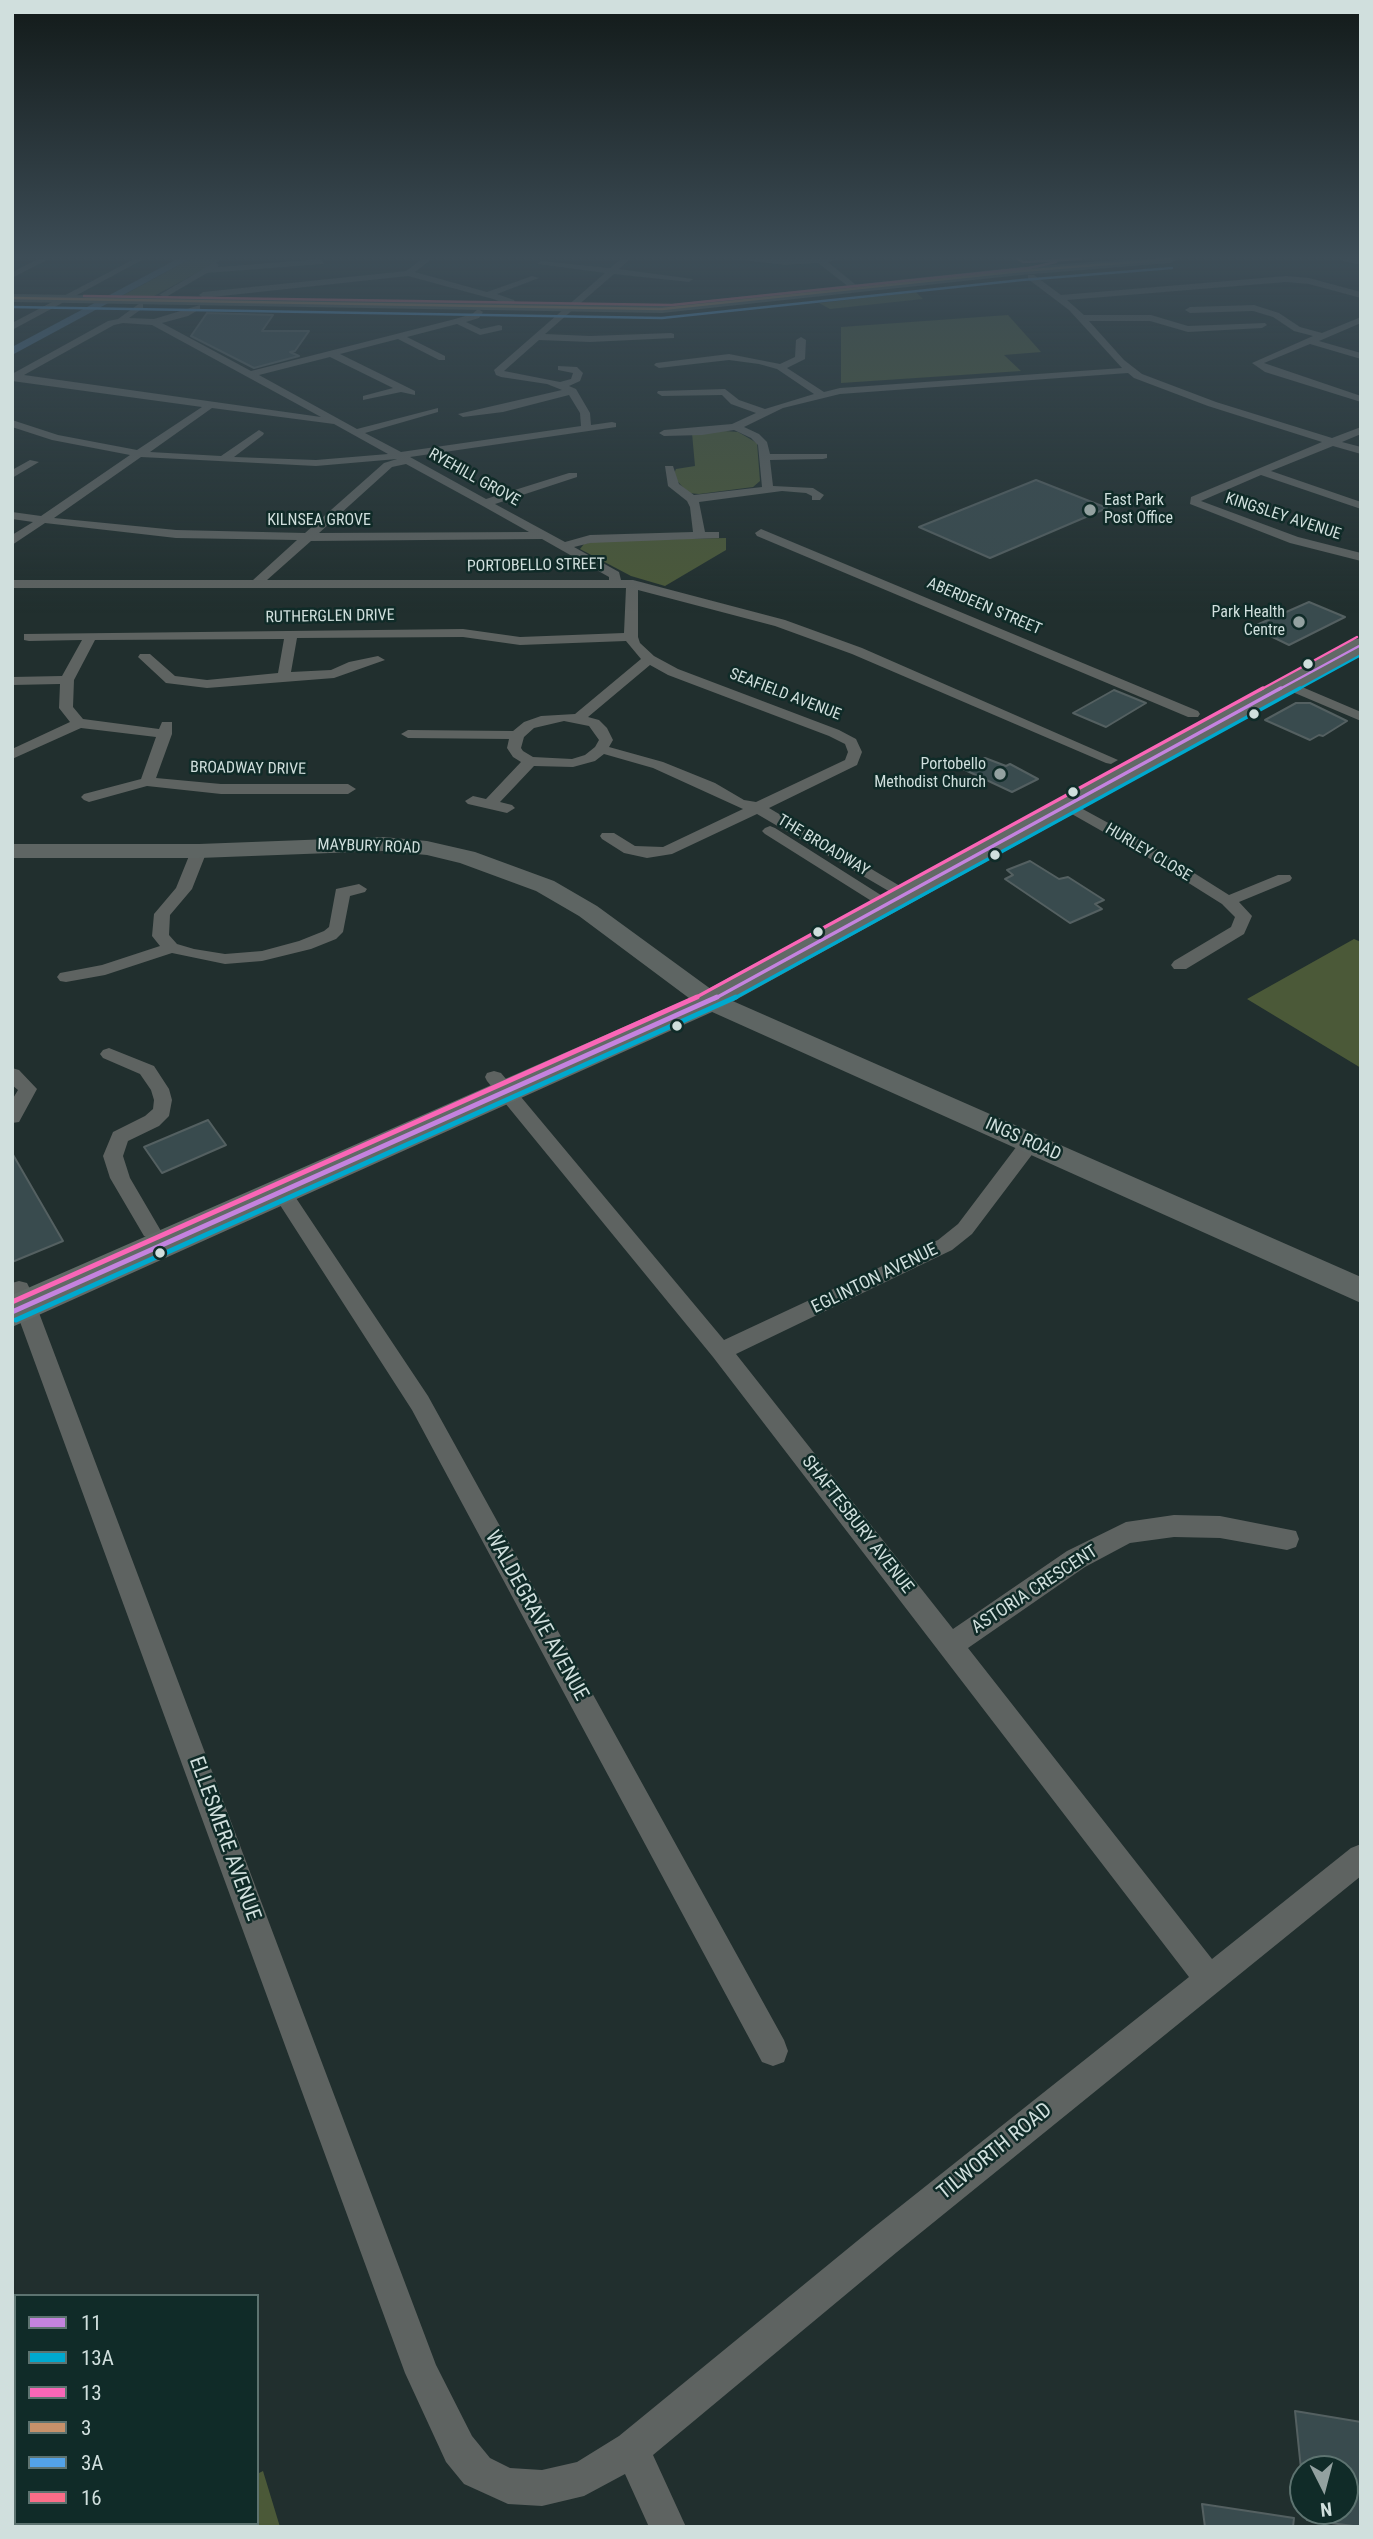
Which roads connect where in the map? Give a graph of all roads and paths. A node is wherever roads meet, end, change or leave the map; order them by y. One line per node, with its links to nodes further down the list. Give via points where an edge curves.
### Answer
1 (16, 377): 15 (street)
2 (258, 377): 19 (street, RYEHILL GROVE)
3 (379, 377): 13 (street, via 407,391)
4 (519, 377): 10 (street)
5 (576, 377): 10 (street)
6 (796, 377): 12 (street)
7 (1010, 377): 12 (street)
8 (1144, 377): 30 (street)
9 (1292, 377): 14 (street)
10 (567, 388): 18 (street, via 503,409); 24 (street, via 585,413)
11 (658, 392): 17 (street, via 728,390 735,402)
12 (820, 394): 17 (street)
13 (367, 398)
14 (1361, 399)
15 (208, 407): 19 (street); 33 (street)
16 (434, 410): 26 (street)
17 (764, 412): 22 (street)
18 (463, 414)
19 (336, 421): 26 (street, RYEHILL GROVE)
20 (12, 423): 23 (street)
21 (611, 425): 24 (street)
22 (735, 427): 28 (street); 34 (street, via 763,444)
23 (25, 429): 27 (street); 33 (street)
24 (586, 429): 35 (street)
25 (1361, 430): 30 (street)
26 (358, 432): 35 (street, RYEHILL GROVE)
27 (12, 433)
28 (664, 433)
29 (273, 442): 36 (street, via 255,436)
30 (1333, 442): 31 (street); 40 (street)
31 (1361, 451)
32 (818, 453): 34 (street)
33 (139, 454): 36 (street); 48 (street)
34 (764, 457): 42 (street)
35 (404, 458): 36 (street, via 316,463); 45 (street, RYEHILL GROVE); 55 (street, via 388,465)
36 (223, 460)
37 (34, 462): 39 (street)
38 (682, 467): 44 (street, via 663,468 674,486)
39 (14, 472)
40 (1262, 472): 46 (street); 59 (street, KINGSLEY AVENUE, via 1195,499 1196,504 1294,540)
41 (573, 475): 45 (street)
42 (768, 488): 43 (street); 44 (street)
43 (818, 494)
44 (692, 499): 52 (street, via 699,516)
45 (485, 503): 51 (street, RYEHILL GROVE)
46 (1361, 506)
47 (12, 515): 48 (street, KILNSEA GROVE)
48 (41, 520): 49 (street, KILNSEA GROVE); 57 (street)
49 (93, 527): 54 (street, KILNSEA GROVE); 55 (street, KILNSEA GROVE)
50 (761, 533): 77 (street, ABERDEEN STREET)
51 (544, 535): 55 (street, KILNSEA GROVE); 58 (street, RYEHILL GROVE)
52 (699, 535): 53 (street); 58 (street, via 590,538)
53 (715, 535)
54 (57, 536)
55 (311, 537): 62 (street)
56 (39, 538): 57 (street)
57 (12, 541)
58 (563, 546): 60 (street, RYEHILL GROVE, via 615,575)
59 (1361, 557)
60 (615, 582): 62 (street, PORTOBELLO STREET); 63 (street, PORTOBELLO STREET)
61 (12, 583): 62 (street, PORTOBELLO STREET)
62 (256, 584)
63 (633, 584): 67 (street); 85 (street, PORTOBELLO STREET, via 819,637)
64 (1361, 625): 77 (highway)
65 (291, 635): 67 (street, RUTHERGLEN DRIVE, via 463,633 520,641); 68 (street, RUTHERGLEN DRIVE); 73 (street)
66 (29, 637): 68 (street, RUTHERGLEN DRIVE)
67 (631, 637): 71 (street, SEAFIELD AVENUE)
68 (90, 638): 74 (street)
69 (1361, 645): 76 (highway)
70 (145, 657): 73 (street, via 171,680 182,683)
71 (649, 659): 79 (street); 94 (street, SEAFIELD AVENUE, via 851,742 852,762)
72 (379, 660): 73 (street, via 334,674)
73 (284, 676)
74 (67, 680): 75 (street); 80 (street, via 66,708)
75 (12, 681)
76 (1288, 685): 78 (street); 92 (highway)
77 (1193, 714): 85 (highway)
78 (1361, 717)
79 (578, 718): 82 (street, via 546,719); 83 (street, via 602,731 606,740)
80 (79, 723): 84 (street); 87 (street, via 166,729)
81 (408, 734): 82 (street)
82 (517, 735): 86 (street, via 514,748)
83 (601, 749): 86 (street, via 573,764); 94 (street, THE BROADWAY, via 710,786)
84 (14, 751)
85 (1111, 760): 100 (highway)
86 (530, 761): 91 (street)
87 (147, 782): 88 (street, BROADWAY DRIVE); 89 (street, BROADWAY DRIVE)
88 (348, 792)
89 (99, 797)
90 (472, 801): 91 (street)
91 (490, 804): 93 (street)
92 (1068, 806): 100 (highway); 101 (street, HURLEY CLOSE)
93 (507, 808)
94 (746, 808): 95 (street, via 666,851 647,853); 100 (street, THE BROADWAY)
95 (613, 842)
96 (12, 851): 97 (street, MAYBURY ROAD)
97 (199, 851): 102 (street, via 184,889 162,914 160,936); 105 (street, MAYBURY ROAD, via 383,844 467,857 555,891)
98 (1284, 878): 101 (street)
99 (359, 889): 102 (street, via 342,892 337,928 305,945 225,959)
100 (885, 893): 105 (highway)
101 (1228, 901): 103 (street, via 1244,916 1238,930)
102 (171, 948): 104 (street, via 105,970)
103 (1180, 965)
104 (63, 978)
105 (699, 994): 108 (highway); 110 (street, INGS ROAD)
106 (107, 1053): 112 (street, via 147,1070 163,1100 162,1111 152,1121 120,1137 113,1156 120,1178)
107 (12, 1074): 109 (street, via 28,1089)
108 (501, 1084): 111 (highway); 112 (highway); 115 (street, SHAFTESBURY AVENUE)
109 (12, 1116)
110 (1030, 1143): 113 (street, INGS ROAD); 115 (street, EGLINTON AVENUE, via 965,1229 921,1258)
111 (281, 1191): 114 (highway); 120 (street, WALDEGRAVE AVENUE, via 420,1403)
112 (152, 1231): 114 (highway)
113 (1361, 1291)
114 (18, 1299): 121 (street, ELLESMERE AVENUE)
115 (721, 1351): 117 (street, SHAFTESBURY AVENUE)
116 (1287, 1539): 117 (street, ASTORIA CRESCENT, via 1220,1527 1174,1526 1126,1533 1076,1559)
117 (950, 1646): 119 (street, SHAFTESBURY AVENUE)
118 (1361, 1858): 119 (street, TILWORTH ROAD)
119 (1210, 1980): 122 (street, TILWORTH ROAD)
120 (773, 2051)
121 (422, 2373): 122 (street, TILWORTH ROAD, via 459,2449 477,2472 508,2486 542,2488 584,2478)
122 (632, 2449): 123 (street)
123 (668, 2527)

